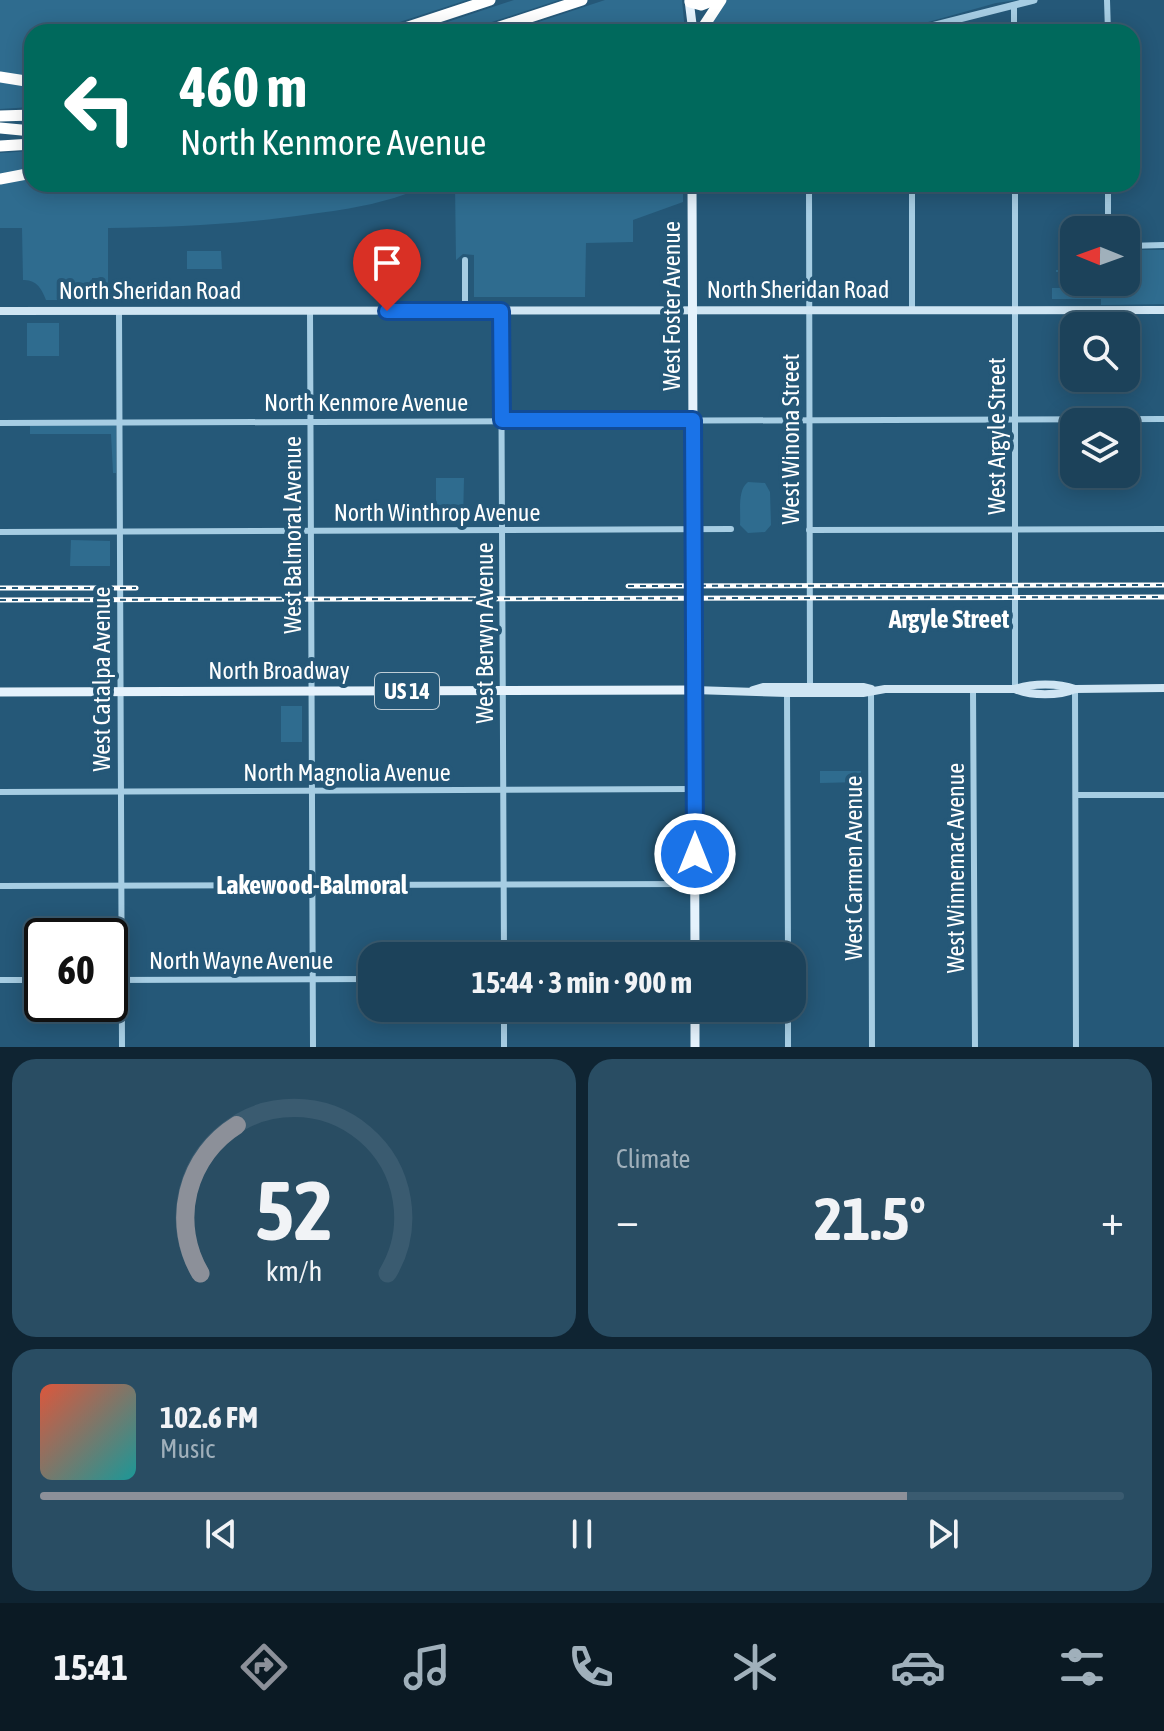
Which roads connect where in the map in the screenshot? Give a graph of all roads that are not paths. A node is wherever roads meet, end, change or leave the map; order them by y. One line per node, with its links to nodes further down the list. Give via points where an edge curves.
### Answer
1 (490, 0): 9 (highway)
2 (582, 0): 10 (highway)
3 (714, 0): 7 (highway, via 701,5)
4 (721, 0): 12 (highway)
5 (1034, 0): 8 (street)
6 (1107, 0): 15 (street)
7 (689, 1): 11 (main road)
8 (1014, 5): 13 (street); 14 (street)
9 (417, 24)
10 (508, 24)
11 (692, 24)
12 (705, 24)
13 (941, 24)
14 (1014, 24)
15 (1108, 24)
16 (0, 77): 17 (highway)
17 (24, 81)
18 (24, 115): 19 (highway)
19 (0, 116)
20 (0, 128): 21 (highway)
21 (24, 130)
22 (24, 144): 23 (highway)
23 (0, 146)
24 (24, 174): 25 (highway)
25 (0, 179)
26 (692, 192): 35 (main road, West Foster Avenue)
27 (809, 192): 43 (street, West Winona Street)
28 (912, 192): 44 (street)
29 (1015, 192): 36 (street, West Argyle Street)
30 (1108, 192): 31 (street)
31 (1108, 216)
32 (1164, 245): 33 (street)
33 (1140, 246)
34 (465, 260): 41 (street)
35 (692, 309): 42 (main road, North Sheridan Road); 43 (main road, North Sheridan Road); 48 (main road, West Foster Avenue)
36 (1015, 310): 37 (main road, North Sheridan Road); 44 (main road, North Sheridan Road); 49 (street, West Argyle Street)
37 (1164, 310)
38 (0, 311): 39 (main road, North Sheridan Road)
39 (119, 311): 40 (main road, North Sheridan Road); 51 (street, West Catalpa Avenue)
40 (310, 311): 41 (main road, North Sheridan Road); 50 (street, West Balmoral Avenue)
41 (465, 311): 42 (main road, North Sheridan Road)
42 (501, 311): 47 (street, West Berwyn Avenue)
43 (809, 311): 44 (main road, North Sheridan Road); 45 (street, West Winona Street)
44 (912, 311)
45 (809, 419): 48 (street, North Kenmore Avenue); 49 (street, North Kenmore Avenue); 57 (street, West Winona Street)
46 (1164, 419): 49 (street, North Kenmore Avenue)
47 (502, 420): 48 (street, North Kenmore Avenue); 50 (street, North Kenmore Avenue); 59 (street, West Berwyn Avenue)
48 (693, 420): 56 (main road, West Foster Avenue)
49 (1016, 420): 54 (street, West Argyle Street)
50 (311, 421): 51 (street, North Kenmore Avenue); 58 (street, West Balmoral Avenue)
51 (119, 422): 52 (street, North Kenmore Avenue); 61 (street, West Catalpa Avenue)
52 (0, 423)
53 (731, 529): 56 (street, North Winthrop Avenue)
54 (1015, 529): 55 (street); 57 (street); 64 (street, West Argyle Street)
55 (1164, 529)
56 (693, 530): 59 (street, North Winthrop Avenue); 67 (main road, West Foster Avenue)
57 (809, 530): 68 (street, West Winona Street)
58 (311, 531): 59 (street, North Winthrop Avenue); 61 (street, North Winthrop Avenue); 73 (street, West Balmoral Avenue)
59 (502, 531): 66 (street, West Berwyn Avenue)
60 (0, 532): 61 (street, North Winthrop Avenue)
61 (120, 532): 72 (street, West Catalpa Avenue)
62 (1164, 688): 65 (main road, North Broadway)
63 (973, 689): 64 (main road, North Broadway); 69 (main road, North Broadway); 106 (street, West Winnemac Avenue)
64 (1015, 689): 65 (main road, North Broadway)
65 (1075, 689): 80 (street)
66 (503, 690): 67 (main road, North Broadway / US 14); 73 (main road, North Broadway / US 14); 76 (street, West Berwyn Avenue)
67 (694, 690): 70 (main road, North Broadway); 75 (main road, West Foster Avenue)
68 (810, 690): 69 (main road, North Broadway); 70 (main road, North Broadway); 74 (main road, North Broadway)
69 (871, 690): 105 (street, West Carmen Avenue)
70 (750, 691): 74 (main road, North Broadway)
71 (0, 692): 72 (main road, North Broadway / US 14)
72 (121, 692): 73 (main road, North Broadway / US 14); 77 (street, West Catalpa Avenue)
73 (312, 692): 78 (street, West Balmoral Avenue)
74 (787, 693): 90 (street)
75 (694, 789): 76 (street, North Magnolia Avenue); 82 (main road, West Foster Avenue)
76 (503, 790): 78 (street, North Magnolia Avenue); 85 (street, West Berwyn Avenue)
77 (121, 791): 78 (street, North Magnolia Avenue); 79 (street, North Magnolia Avenue); 83 (street, West Catalpa Avenue)
78 (312, 791): 84 (street, West Balmoral Avenue)
79 (0, 792)
80 (1076, 795): 81 (street); 107 (street)
81 (1164, 795)
82 (695, 884): 85 (street); 89 (main road, West Foster Avenue)
83 (121, 885): 84 (street); 86 (street); 87 (street, West Catalpa Avenue)
84 (312, 885): 85 (street); 91 (street, West Balmoral Avenue)
85 (503, 885): 88 (street, West Berwyn Avenue)
86 (0, 886)
87 (121, 918)
88 (504, 942)
89 (695, 942)
90 (788, 942)
91 (313, 979): 92 (street, North Wayne Avenue); 95 (street, North Wayne Avenue); 101 (street, West Balmoral Avenue)
92 (358, 979)
93 (0, 980): 94 (street)
94 (24, 980)
95 (128, 980)
96 (122, 1022): 100 (street, West Catalpa Avenue)
97 (504, 1022): 102 (street)
98 (695, 1022): 103 (main road)
99 (788, 1022): 104 (street)
100 (122, 1047)
101 (313, 1047)
102 (504, 1047)
103 (695, 1047)
104 (788, 1047)
105 (872, 1047)
106 (975, 1047)
107 (1076, 1047)

